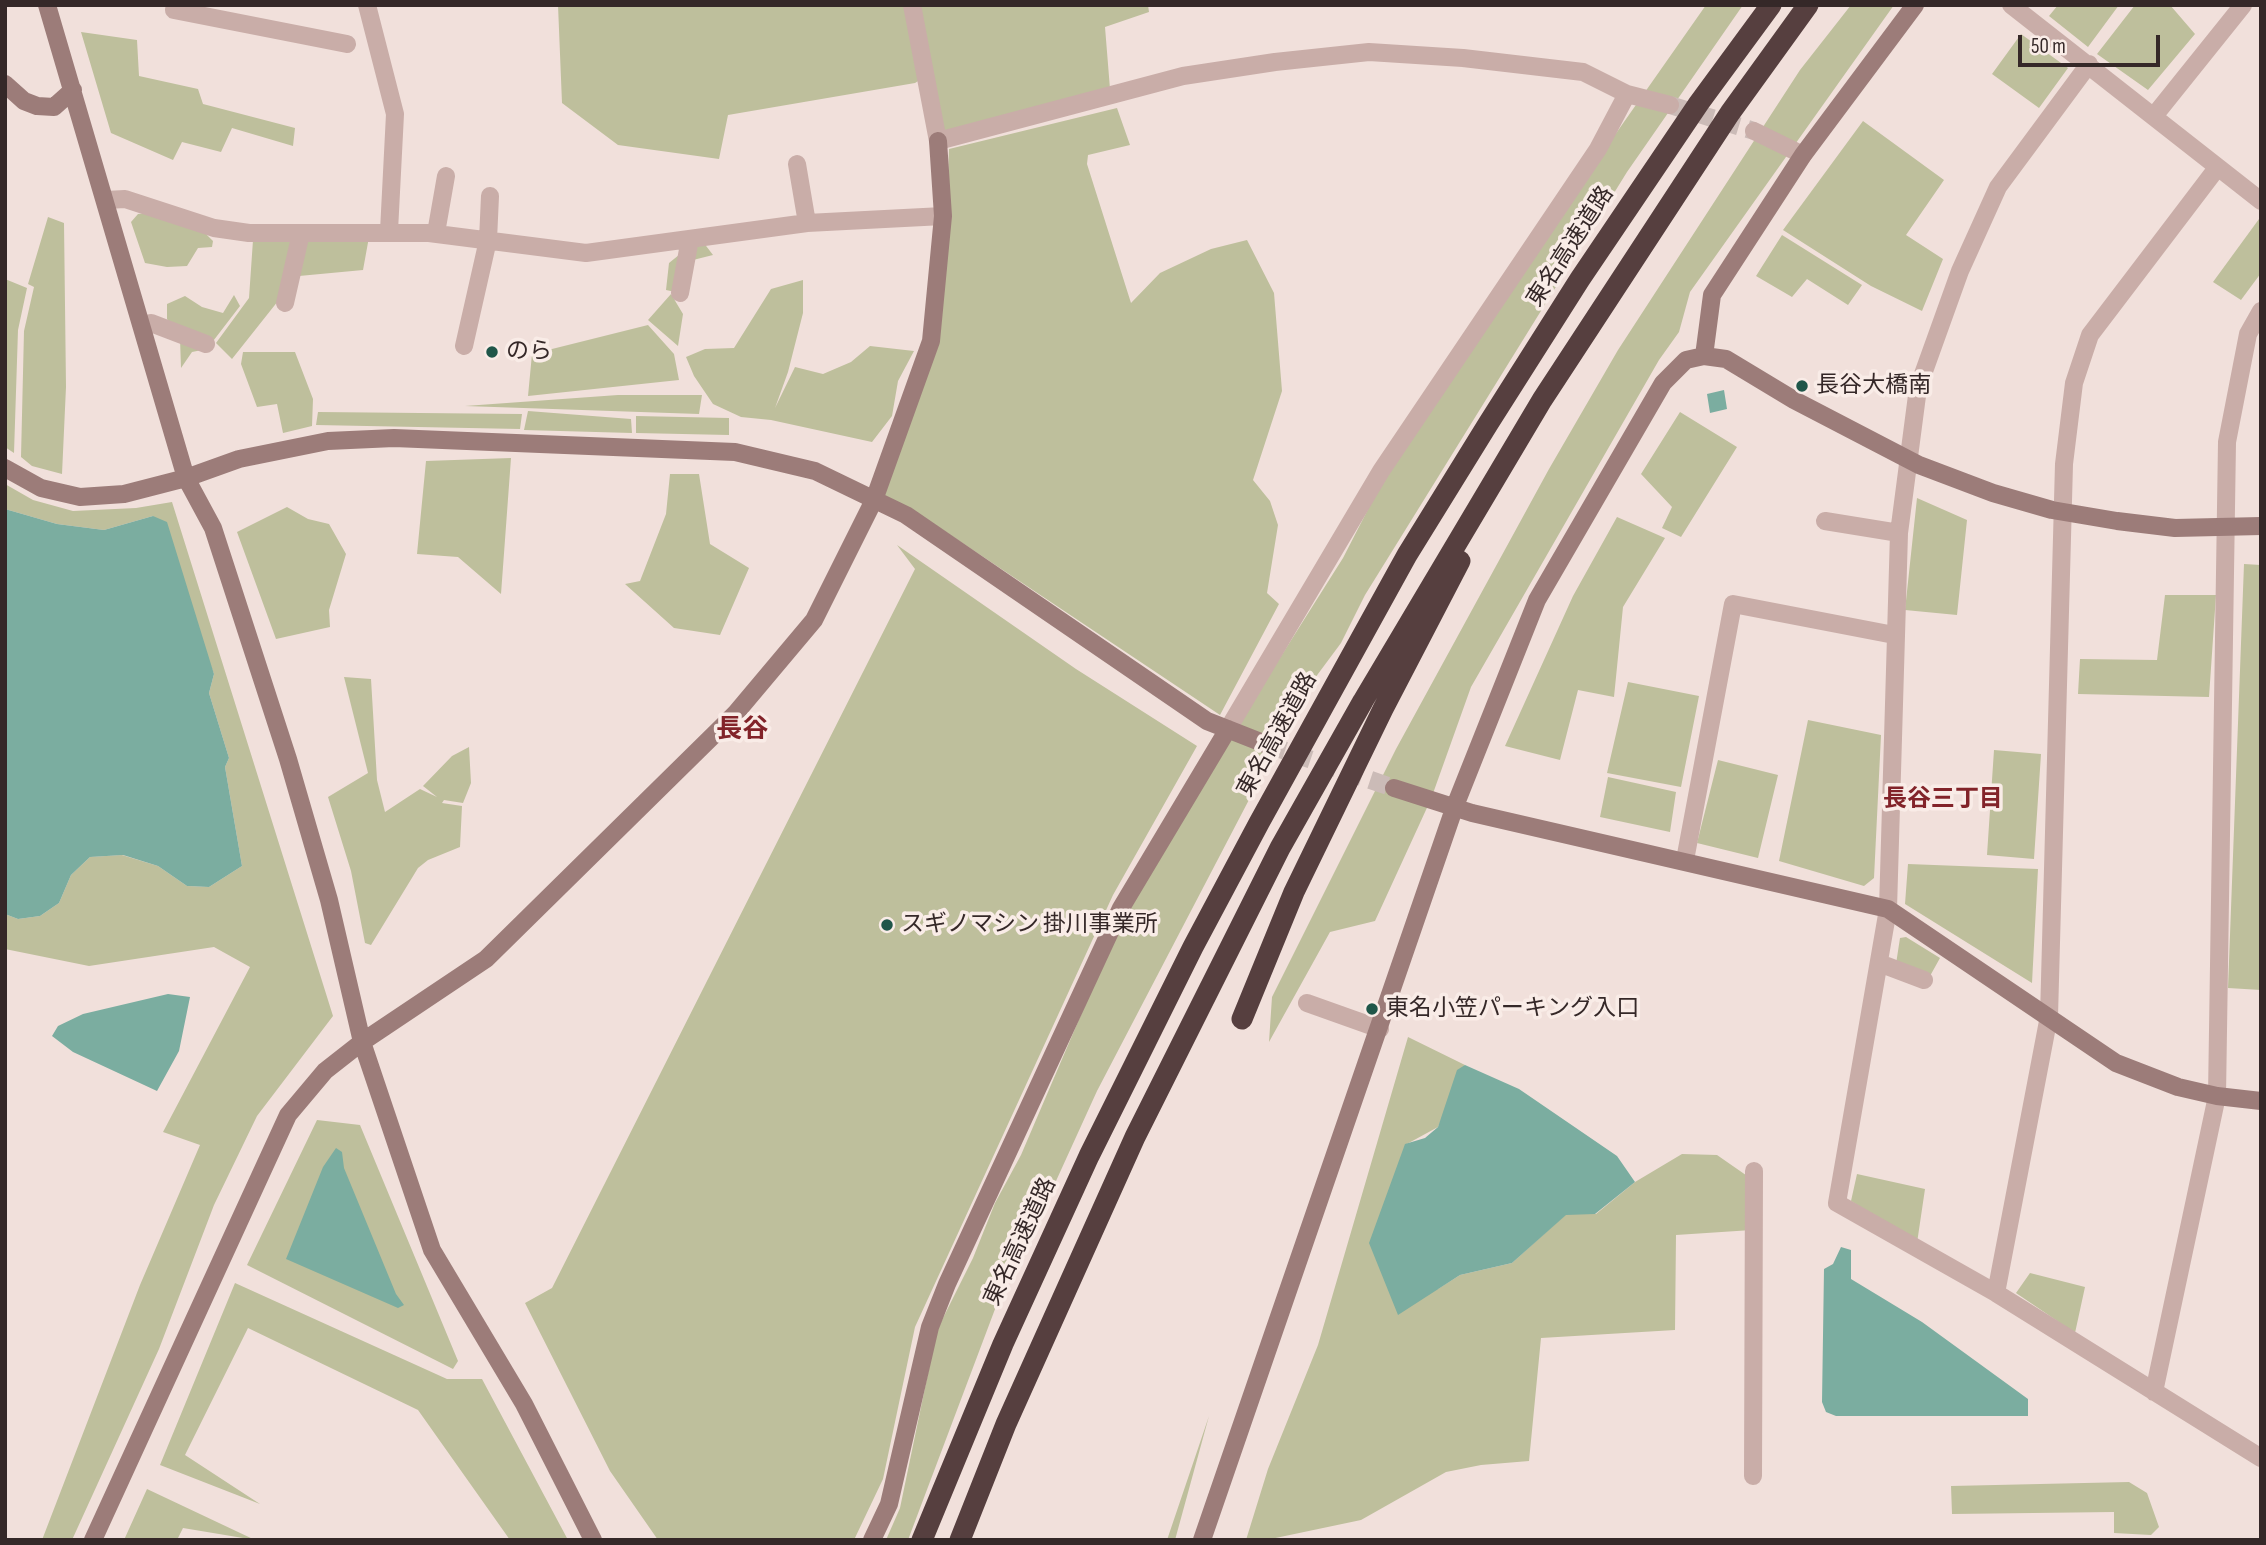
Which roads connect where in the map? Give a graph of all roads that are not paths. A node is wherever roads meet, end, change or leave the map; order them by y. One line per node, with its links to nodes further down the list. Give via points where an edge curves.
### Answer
1 (47, 5): 13 (street)
2 (175, 5): 10 (street, via 174,10)
3 (368, 5): 28 (street, via 395,114)
4 (912, 5): 18 (street)
5 (1771, 5): 71 (highway, 東名高速道路, via 1580,279 1488,424 1408,555 1266,811 1089,1156 1003,1344)
6 (1808, 5): 40 (highway, via 1730,113)
7 (1915, 5): 19 (street)
8 (2011, 5): 11 (street)
9 (2243, 5): 16 (street)
10 (347, 44)
11 (2089, 64): 16 (street); 46 (street, via 1998,187 1960,271 1918,388)
12 (5, 84): 13 (street, via 37,106 54,107)
13 (73, 90): 24 (street)
14 (1627, 94): 15 (street); 18 (street, via 1583,72 1369,52 1183,76); 48 (street, via 1598,149 1381,471)
15 (1670, 106)
16 (2154, 116): 21 (street)
17 (1754, 131): 19 (street)
18 (938, 141): 26 (street)
19 (1803, 155): 39 (street, via 1712,295)
20 (797, 164): 27 (street)
21 (2217, 168): 25 (street); 57 (street, via 2090,335 2074,383 2064,464)
22 (446, 176): 30 (street)
23 (490, 196): 32 (street)
24 (106, 200): 29 (street, via 125,200 214,228); 36 (street)
25 (2261, 201)
26 (943, 216): 27 (street); 43 (street, via 931,341)
27 (807, 223): 31 (street)
28 (388, 231): 29 (street); 30 (street)
29 (301, 233): 34 (street)
30 (436, 233): 32 (street)
31 (690, 239): 32 (street, via 586,253); 33 (street)
32 (488, 240): 38 (street)
33 (680, 293)
34 (285, 303)
35 (2261, 311): 61 (street, via 2248,334 2227,442)
36 (142, 325): 37 (street, via 151,323); 42 (street)
37 (206, 344)
38 (464, 346)
39 (1704, 356): 45 (street, via 1726,359 1919,465 1993,493 2052,510 2175,528); 51 (street, via 1686,360 1663,383 1537,600)
40 (1542, 400): 58 (highway, via 1294,892); 72 (highway, via 1363,701 1224,956 1074,1268)
41 (5, 468): 42 (street, via 41,488 80,498 124,494)
42 (186, 478): 43 (street, via 239,459 328,441 394,438 734,452 815,471); 60 (street, via 213,528 284,746 329,900)
43 (874, 499): 48 (street, via 940,535 1207,721); 60 (street, via 814,620 735,714 485,959)
44 (1825, 521): 46 (street)
45 (2261, 526)
46 (1899, 533): 47 (street)
47 (1894, 635): 52 (street, via 1733,604); 53 (street)
48 (1228, 729): 49 (street); 70 (street, via 1121,908 947,1284 930,1327 889,1504)
49 (1268, 746)
50 (1394, 788): 51 (street)
51 (1455, 806): 52 (street); 59 (street)
52 (1685, 860): 53 (street)
53 (1888, 909): 54 (street); 57 (street)
54 (1879, 964): 55 (street); 64 (street, via 1837,1203)
55 (1924, 980)
56 (1307, 1003): 59 (street)
57 (2049, 1016): 61 (street, via 2116,1063 2147,1077); 64 (street)
58 (1242, 1019)
59 (1380, 1029): 73 (street)
60 (362, 1042): 68 (street, via 325,1071 288,1115); 69 (street, via 432,1250 524,1404)
61 (2217, 1096): 62 (street); 65 (street)
62 (2261, 1101)
63 (1754, 1171): 67 (street)
64 (1996, 1293): 65 (street)
65 (2154, 1392): 66 (street)
66 (2261, 1458)
67 (1753, 1476)
68 (93, 1540)
69 (593, 1540)
70 (872, 1540)
71 (922, 1540)
72 (960, 1540)
73 (1202, 1540)

